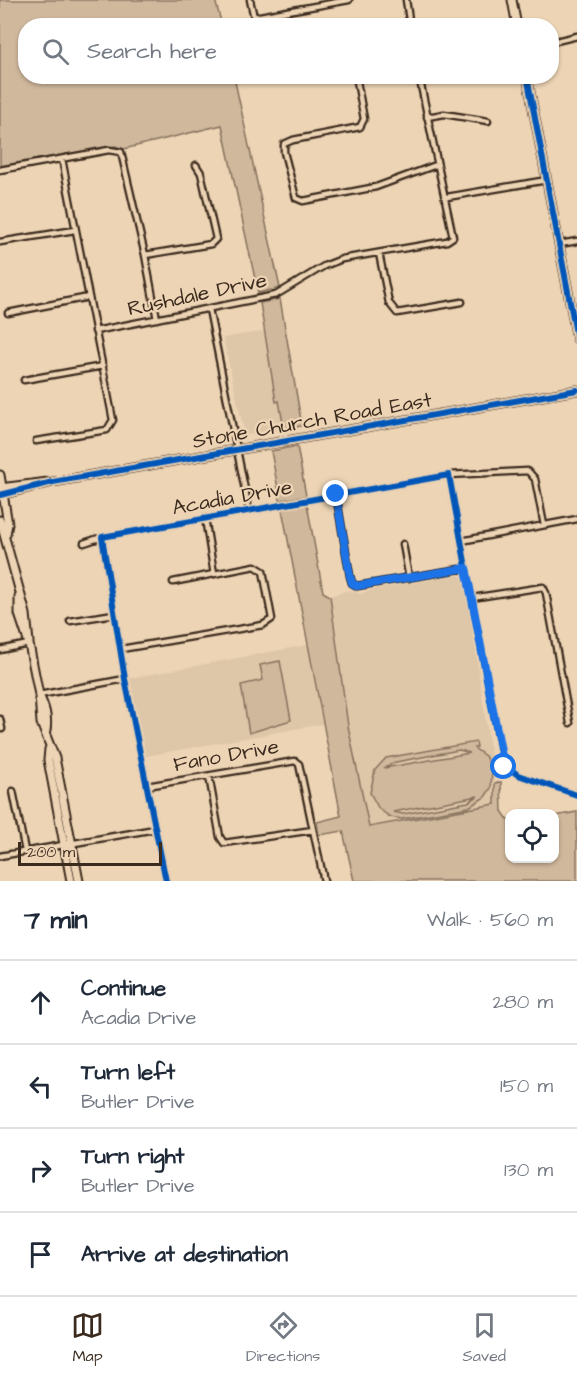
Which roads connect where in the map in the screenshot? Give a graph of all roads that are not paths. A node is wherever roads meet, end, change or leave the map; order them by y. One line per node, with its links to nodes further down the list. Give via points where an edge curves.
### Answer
1 (250, 0): 5 (street)
2 (349, 0): 5 (street)
3 (406, 0): 6 (street)
4 (512, 0): 7 (main road)
5 (254, 17)
6 (409, 18)
7 (515, 18)
8 (577, 36): 9 (street)
9 (559, 40)
10 (357, 84): 17 (street, via 364,119 360,127 284,144 296,198 303,201 376,186)
11 (421, 84): 13 (street, Rushdale Drive)
12 (529, 84): 19 (main road)
13 (427, 117): 14 (street, via 444,114); 17 (street, Rushdale Drive)
14 (488, 121)
15 (62, 159): 18 (street); 21 (street); 26 (street, via 115,149 121,152)
16 (196, 165): 26 (street, via 216,239 211,244)
17 (436, 165): 20 (street, Rushdale Drive)
18 (0, 170)
19 (547, 180): 20 (street); 24 (main road)
20 (447, 196): 25 (street, Rushdale Drive, via 453,237)
21 (75, 230): 23 (street); 27 (street)
22 (577, 241): 24 (street)
23 (0, 242)
24 (560, 244): 33 (main road)
25 (379, 253): 28 (street, via 389,303 397,313); 29 (street, Rushdale Drive, via 324,266 276,295)
26 (145, 255): 31 (street)
27 (89, 297): 30 (street); 32 (street)
28 (462, 302)
29 (210, 309): 31 (street, Rushdale Drive); 38 (street)
30 (8, 312)
31 (157, 319): 32 (street, Rushdale Drive)
32 (96, 330): 34 (street)
33 (577, 339)
34 (103, 366): 35 (street); 37 (street, via 112,420 107,430)
35 (24, 380)
36 (577, 390): 38 (main road, Stone Church Road East)
37 (36, 441)
38 (239, 450): 41 (main road, Stone Church Road East, via 53,482 34,481); 43 (street)
39 (0, 475): 41 (main road)
40 (449, 475): 42 (street, Acadia Drive); 47 (street, Acadia Drive, via 528,471 535,479); 50 (street)
41 (1, 491): 48 (main road, via 8,524)
42 (336, 494): 43 (street, Acadia Drive); 55 (street, via 352,583 365,586)
43 (249, 510): 44 (street, Acadia Drive)
44 (205, 518): 49 (street, Acadia Drive); 54 (street)
45 (577, 519): 47 (street)
46 (0, 520): 48 (main road)
47 (544, 525): 50 (street)
48 (6, 535): 60 (main road, via 30,632)
49 (102, 537): 51 (street, Acadia Drive); 58 (street)
50 (461, 541): 53 (street)
51 (84, 543)
52 (403, 544): 55 (street)
53 (466, 568): 55 (street); 57 (street)
54 (214, 574): 56 (street); 61 (street, via 255,566 262,571 272,614 270,623)
55 (409, 578)
56 (173, 582)
57 (472, 598): 66 (street, via 543,587); 71 (street, via 502,763 518,775)
58 (114, 614): 59 (street); 61 (street)
59 (70, 621)
60 (29, 644): 62 (street); 64 (main road)
61 (121, 649): 63 (street)
62 (0, 650)
63 (125, 679): 64 (street); 69 (street)
64 (39, 695): 74 (main road, via 46,714 48,760)
65 (0, 719): 67 (street)
66 (570, 723)
67 (2, 729)
68 (210, 776): 69 (street, Fano Drive); 73 (street, Fano Drive, via 295,761 299,764); 73 (street, via 224,843)
69 (147, 786): 72 (street)
70 (13, 791): 75 (street)
71 (577, 795)
72 (155, 829): 74 (street); 79 (street)
73 (313, 830): 80 (street, Fano Drive)
74 (68, 843): 75 (street); 77 (main road); 78 (main road)
75 (26, 851): 76 (street)
76 (0, 856)
77 (71, 881)
78 (79, 881)
79 (166, 881)
80 (324, 881)

